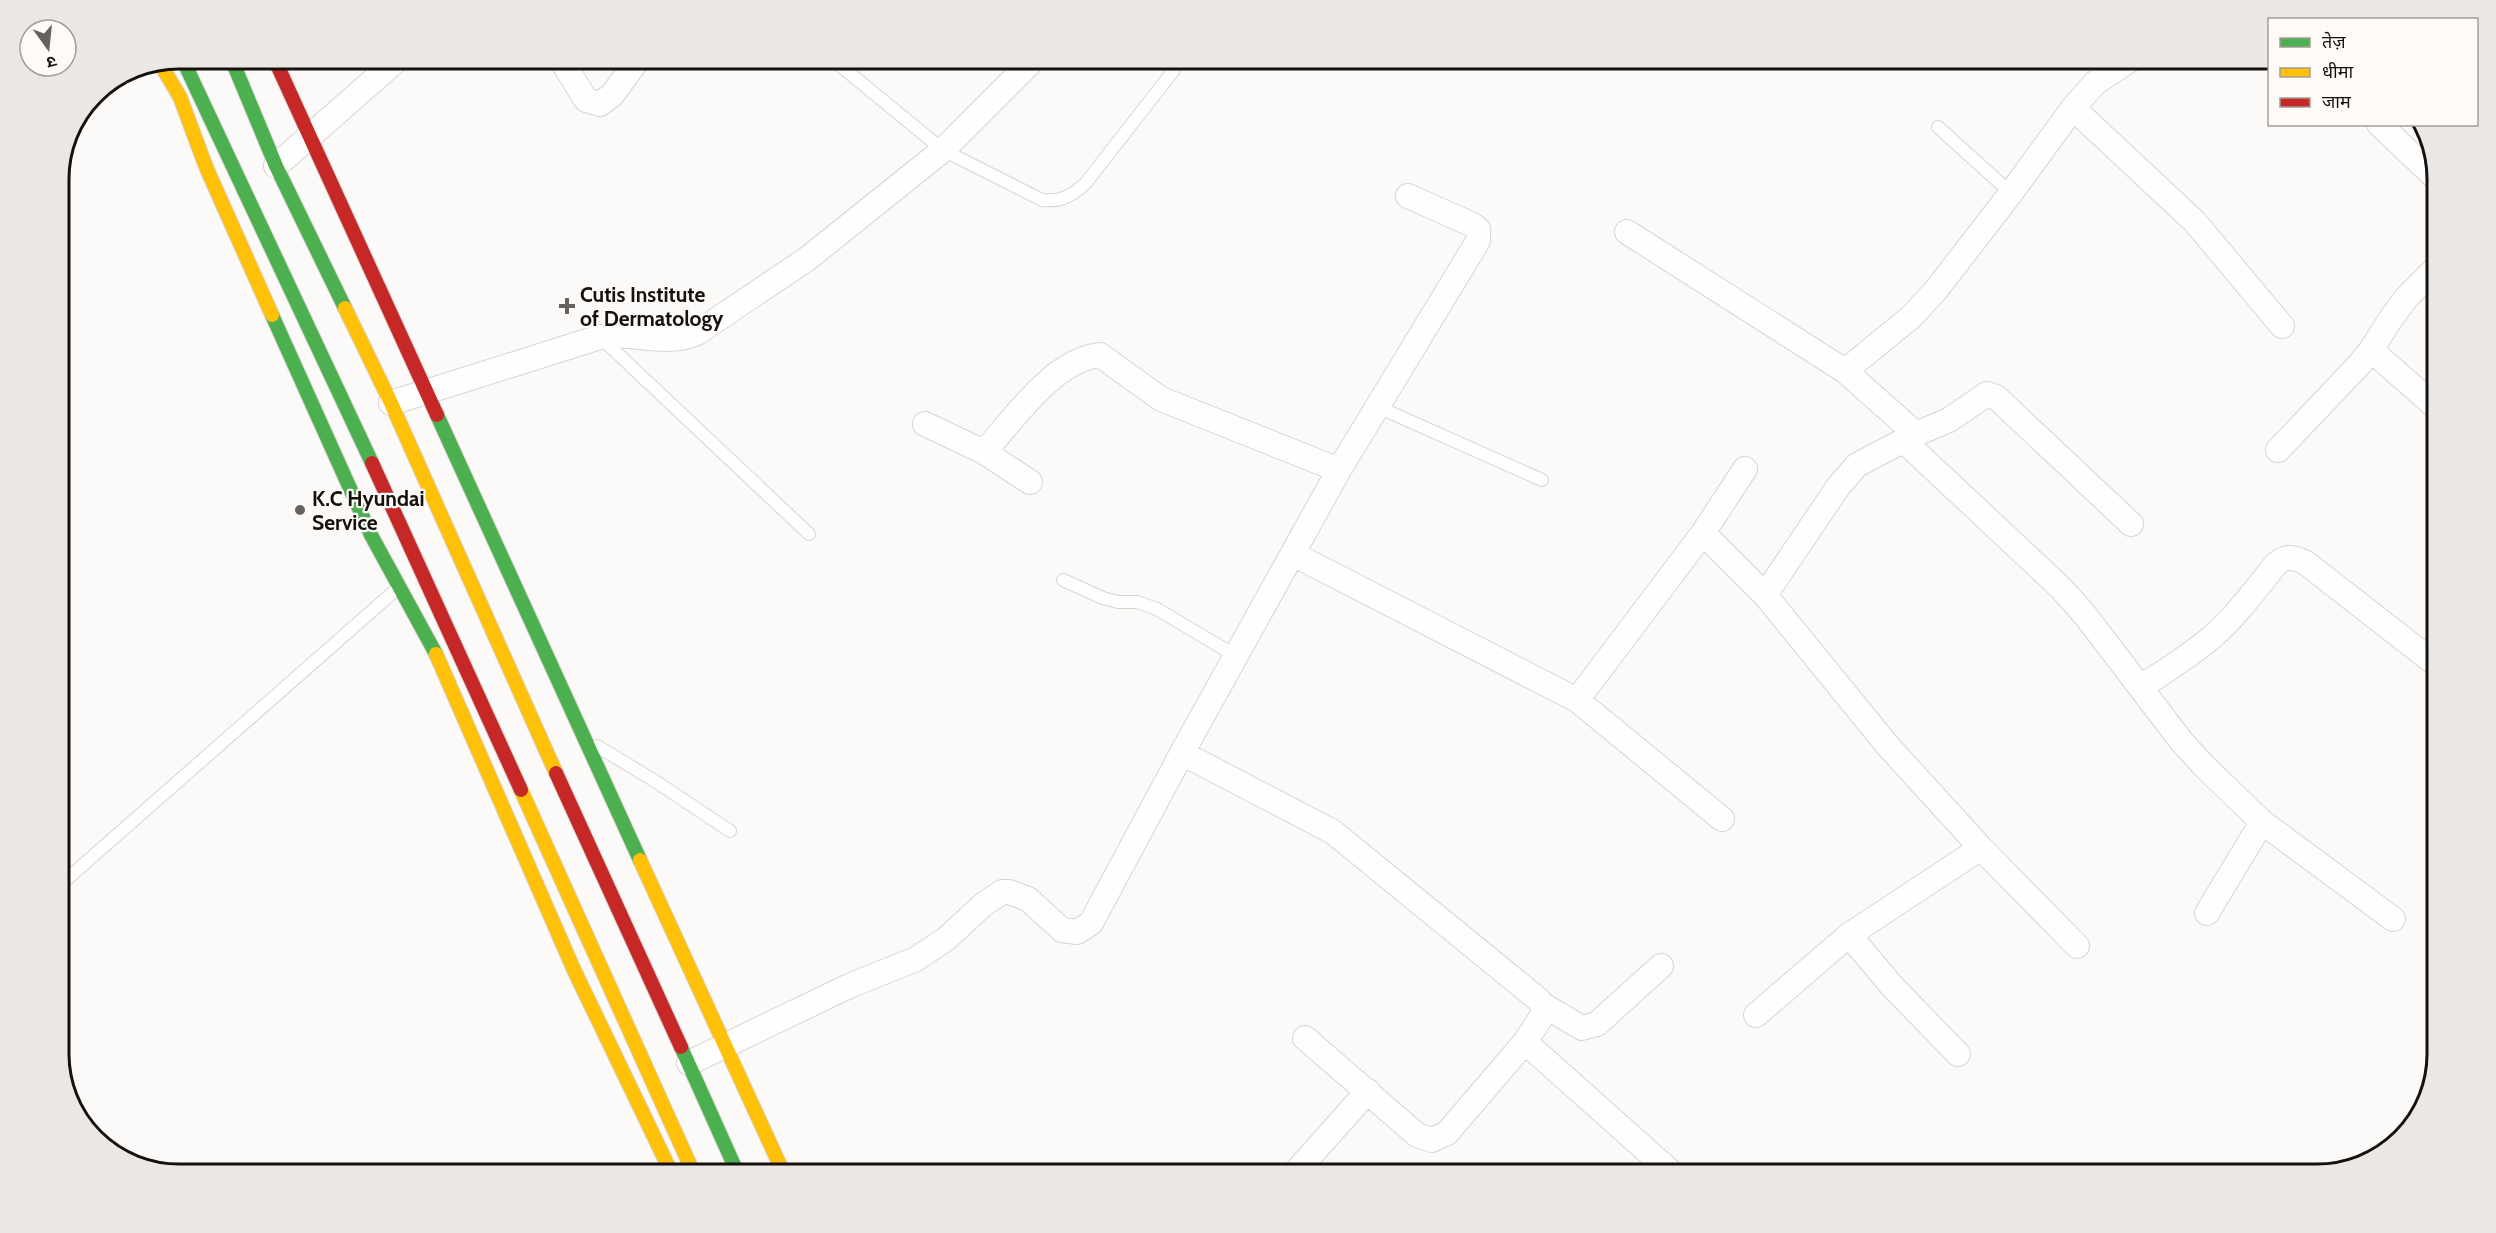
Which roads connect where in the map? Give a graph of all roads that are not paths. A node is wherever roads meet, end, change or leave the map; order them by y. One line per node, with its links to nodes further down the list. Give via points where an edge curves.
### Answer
1 (187, 69): 43 (main road)
2 (236, 69): 17 (main road)
3 (278, 69): 15 (main road)
4 (387, 69): 15 (street)
5 (567, 69): 6 (street, via 586,100 600,104 612,95)
6 (631, 69)
7 (844, 69): 16 (lane)
8 (1024, 69): 16 (street)
9 (2116, 69): 12 (street, via 2095,83)
10 (164, 70): 45 (main road, via 180,97 206,167 371,535)
11 (1174, 70): 16 (lane, via 1086,184 1068,198 1042,200)
12 (2073, 108): 19 (street); 23 (street, via 2195,222)
13 (2381, 126): 18 (street)
14 (1938, 127): 19 (lane)
15 (310, 138): 17 (street); 27 (main road)
16 (943, 150): 24 (street, via 807,259 697,333 668,341 616,334)
17 (276, 166): 29 (main road)
18 (2427, 169)
19 (2011, 193): 26 (street, via 1911,317)
20 (1408, 196): 30 (street, via 1473,225 1478,229 1478,241)
21 (1627, 232): 26 (street)
22 (2427, 278): 25 (street, via 2391,317)
23 (2282, 326)
24 (600, 337): 27 (street); 41 (lane)
25 (2372, 350): 28 (street); 33 (street)
26 (1845, 371): 32 (street)
27 (426, 393): 29 (street); 51 (main road)
28 (2427, 399)
29 (391, 403): 69 (main road)
30 (1378, 407): 36 (street); 37 (lane)
31 (925, 423): 34 (street)
32 (1910, 438): 39 (street, via 1992,394); 46 (street, via 1868,459 1846,476); 49 (street, via 2061,588)
33 (2278, 450)
34 (984, 452): 36 (street, via 1045,383 1084,359 1100,355 1161,399); 38 (street)
35 (1745, 469): 40 (street)
36 (1340, 470): 42 (street)
37 (1542, 480)
38 (1030, 482)
39 (2131, 524)
40 (1704, 533): 46 (street); 50 (street)
41 (809, 534)
42 (1293, 554): 47 (street); 50 (street)
43 (424, 574): 45 (lane); 72 (main road)
44 (1063, 580): 47 (lane, via 1103,598 1157,609)
45 (400, 586): 57 (lane); 71 (main road, via 434,650 574,970)
46 (1765, 595): 56 (street, via 1888,746)
47 (1236, 656): 52 (street)
48 (2427, 657): 49 (street, via 2306,562 2291,557 2276,564 2213,636)
49 (2140, 687): 54 (street, via 2182,742)
50 (1577, 700): 53 (street)
51 (583, 738): 55 (lane); 67 (main road)
52 (1182, 753): 63 (street, via 1333,832); 67 (street, via 1091,923 1083,929 1070,933 1062,930 1028,899 1002,892 916,959)
53 (1722, 819)
54 (2262, 822): 58 (street); 59 (street)
55 (730, 831)
56 (1981, 848): 60 (street); 61 (street)
57 (69, 877)
58 (2207, 913)
59 (2393, 919)
60 (1849, 935): 64 (street); 68 (street)
61 (2077, 946)
62 (1661, 966): 63 (street, via 1597,1024 1586,1029)
63 (1543, 1005): 66 (street, via 1542,1016)
64 (1756, 1015)
65 (1305, 1038): 70 (street)
66 (1525, 1042): 70 (street, via 1439,1138 1427,1140 1417,1136); 76 (street)
67 (723, 1046): 69 (street); 74 (main road)
68 (1958, 1054)
69 (690, 1063): 73 (main road)
70 (1368, 1091): 75 (street)
71 (667, 1164)
72 (690, 1164)
73 (734, 1164)
74 (779, 1164)
75 (1303, 1164)
76 (1662, 1164)

